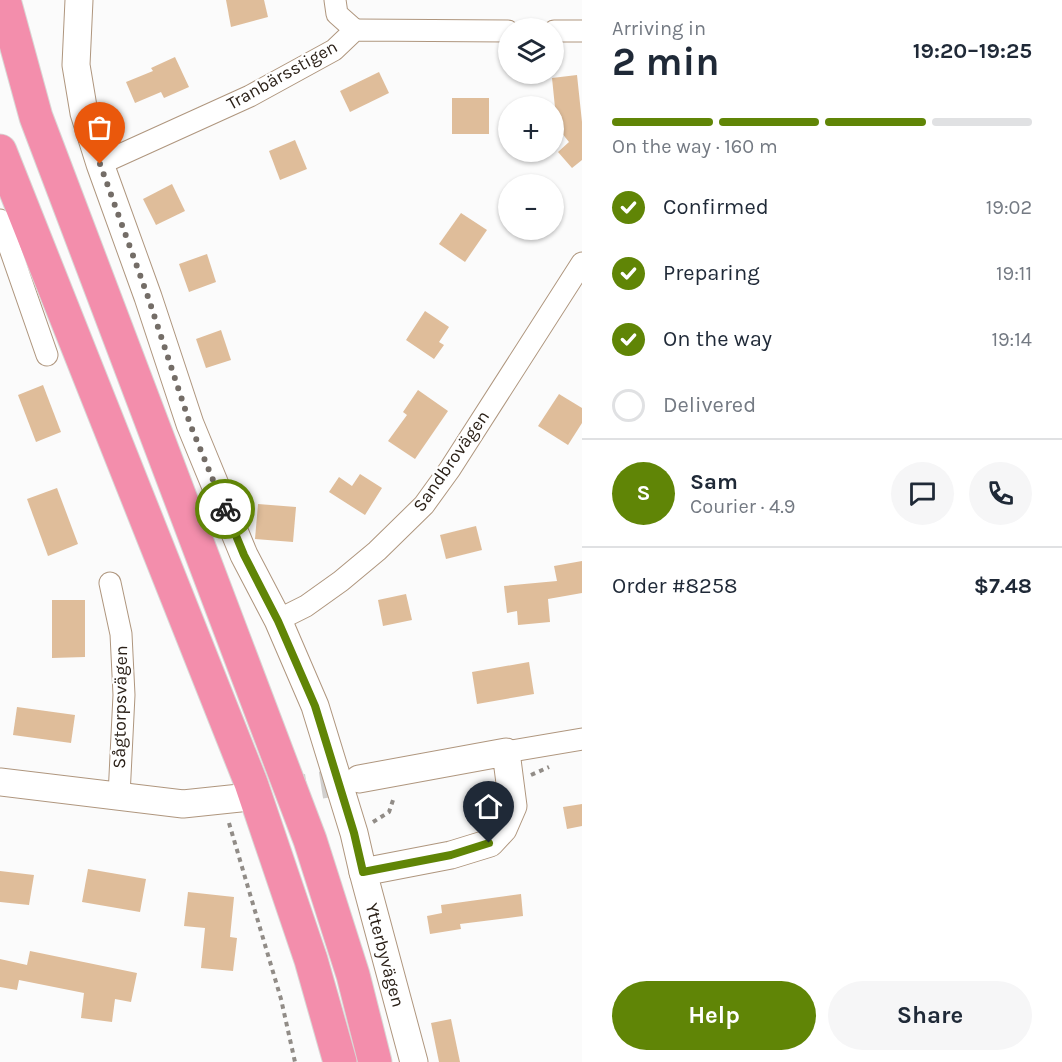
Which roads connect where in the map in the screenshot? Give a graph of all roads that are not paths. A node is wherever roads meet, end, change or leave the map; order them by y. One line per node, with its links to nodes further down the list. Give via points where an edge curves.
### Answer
1 (4, 0): 23 (highway, via 36,117 310,840 353,975)
2 (79, 0): 9 (street, Ytterbyvägen, via 76,65 84,113)
3 (335, 0): 4 (street, via 337,14)
4 (355, 30): 5 (street, Tranbärsstigen); 9 (street, Tranbärsstigen, via 334,50 250,96)
5 (498, 31)
6 (564, 31): 7 (street)
7 (582, 31)
8 (0, 151): 22 (highway, via 251,783 311,960)
9 (100, 164): 14 (street, Ytterbyvägen, via 190,424 244,555)
10 (0, 220): 12 (street)
11 (582, 263): 14 (street, Sandbrovägen, via 424,505 340,581)
12 (47, 356)
13 (110, 583): 19 (street, Sågtorpsvägen, via 121,634 124,695)
14 (278, 621): 21 (street, Ytterbyvägen, via 315,706)
15 (582, 739): 16 (street)
16 (506, 752): 17 (street); 21 (street, via 513,806 503,829 489,843 451,855)
17 (359, 779)
18 (0, 782): 19 (street, Sågtorpsvägen)
19 (119, 796): 20 (street, Sågtorpsvägen, via 183,804)
20 (240, 798)
21 (363, 872): 24 (street, Ytterbyvägen)
22 (340, 1062)
23 (375, 1062)
24 (414, 1062)

